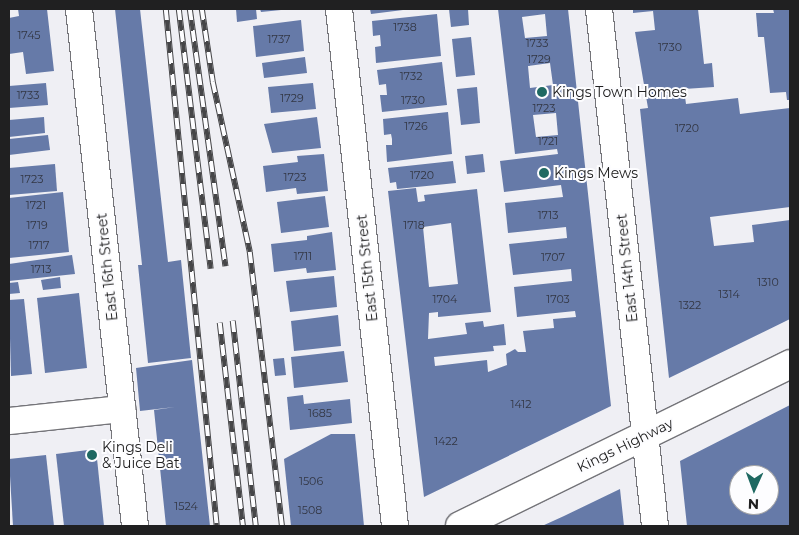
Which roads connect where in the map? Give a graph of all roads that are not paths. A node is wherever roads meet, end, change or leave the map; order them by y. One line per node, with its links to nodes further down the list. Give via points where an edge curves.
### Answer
1 (79, 9): 5 (street, East 16th Street)
2 (339, 9): 9 (street, East 15th Street)
3 (599, 9): 7 (street, East 14th Street)
4 (790, 364): 7 (street, Kings Highway)
5 (122, 409): 6 (street); 8 (street, East 16th Street)
6 (9, 421)
7 (646, 435): 10 (street, Kings Highway); 11 (street, East 14th Street)
8 (134, 526)
9 (395, 526)
10 (460, 526)
11 (655, 526)

